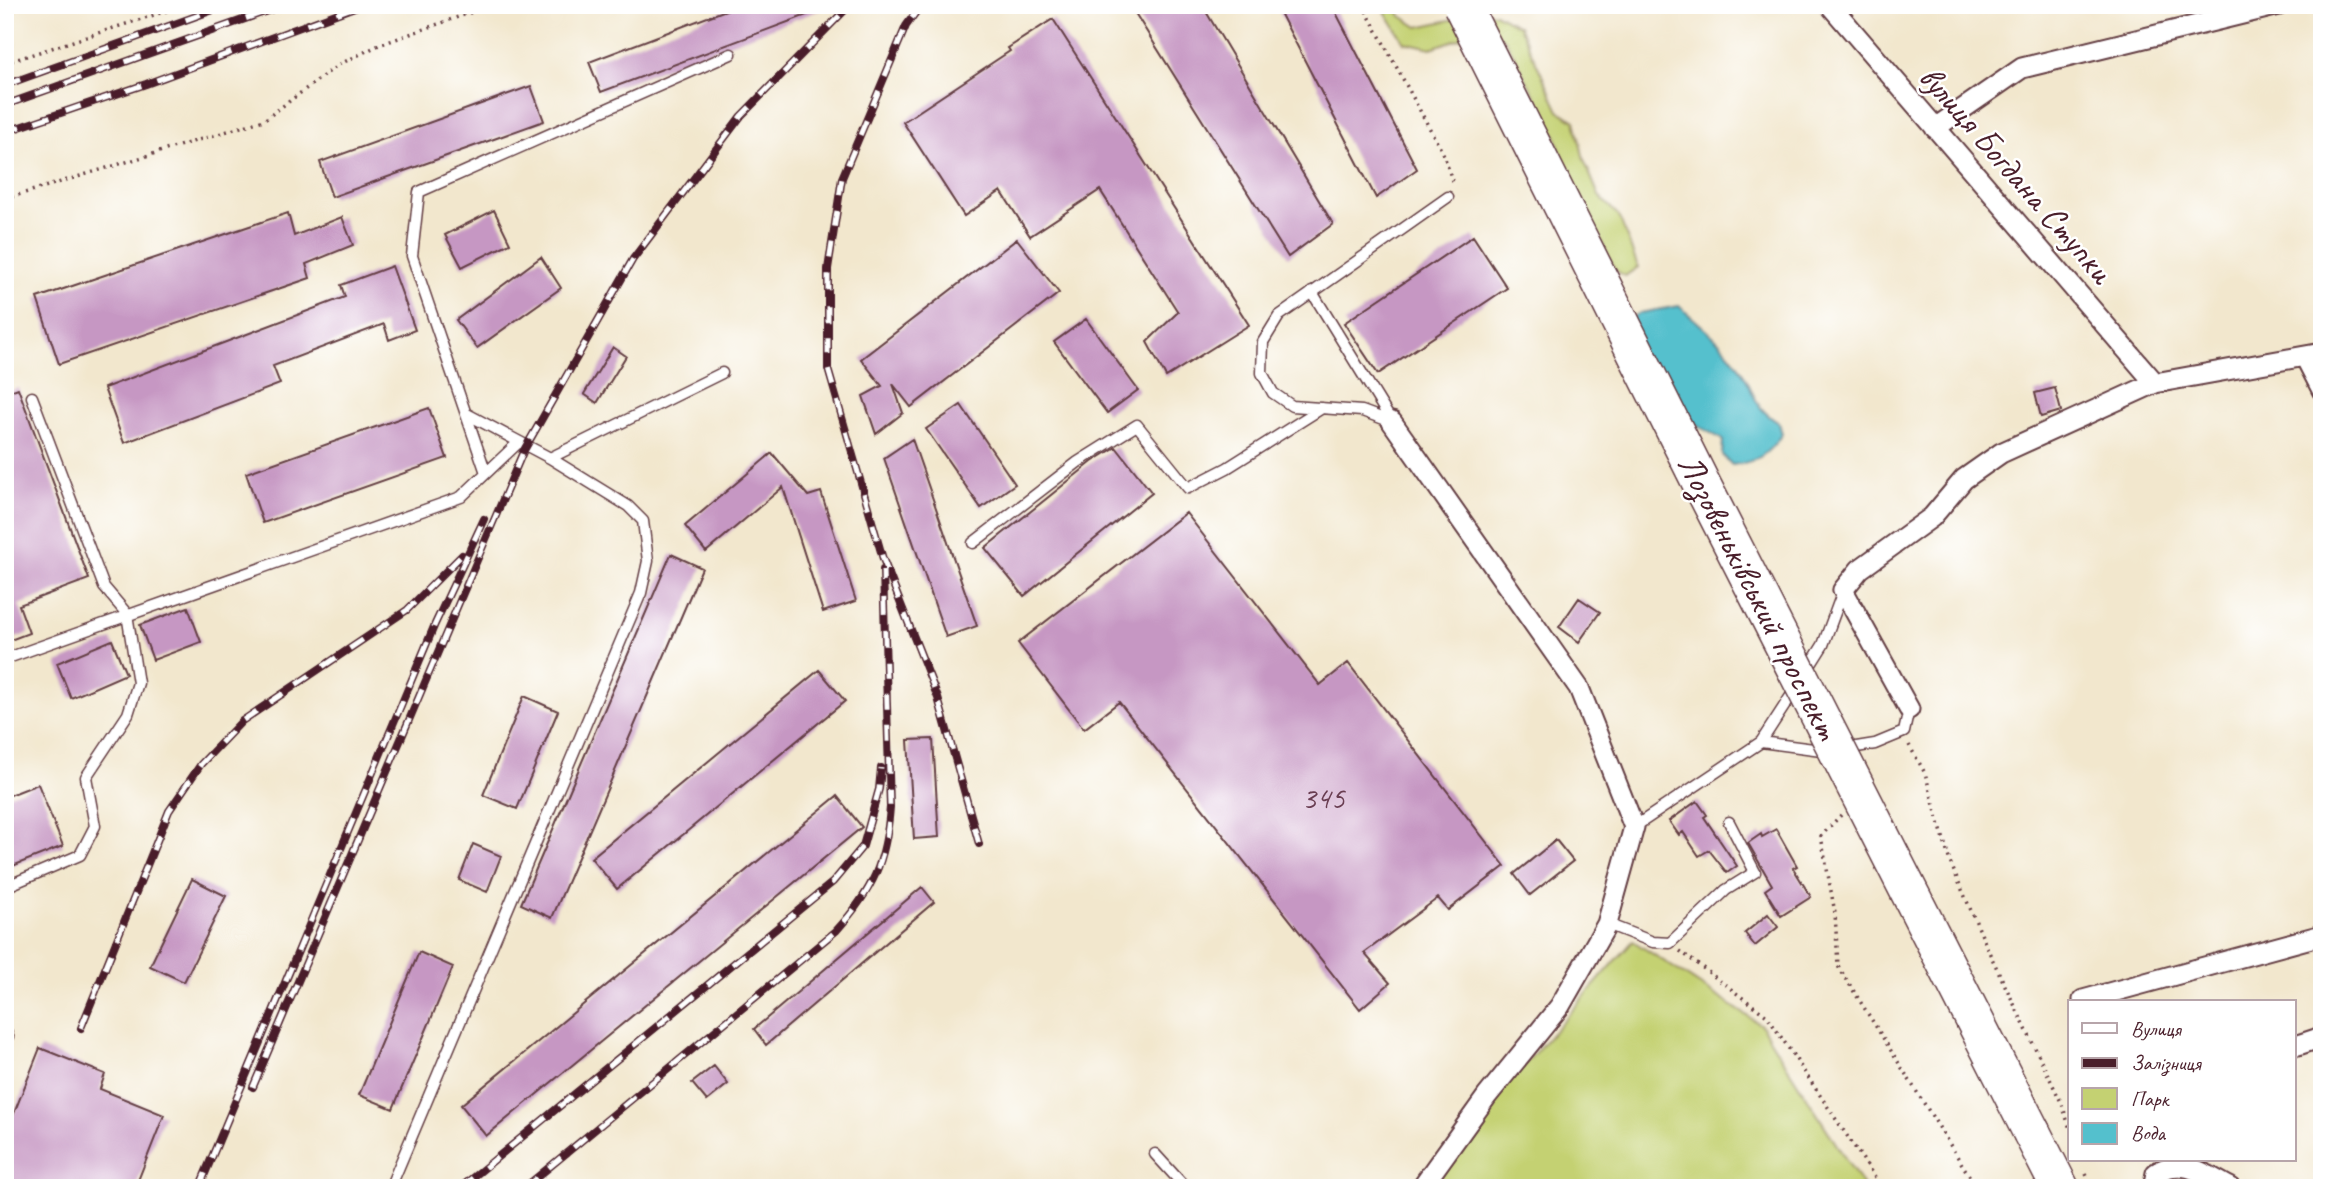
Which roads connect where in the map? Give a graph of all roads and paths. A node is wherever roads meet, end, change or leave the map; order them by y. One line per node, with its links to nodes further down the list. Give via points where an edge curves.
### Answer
1 (185, 5): 8 (path)
2 (492, 5): 11 (path, via 379,45 338,65 264,120)
3 (1363, 5): 10 (path, via 1451,169)
4 (1462, 5): 50 (highway, Лозовеньківський проспект, bridge)
5 (1830, 5): 9 (street, вулиця Богдана Ступки)
6 (2279, 5): 9 (street, via 2022,68)
7 (731, 54): 19 (lane, via 419,192 412,256)
8 (5, 63)
9 (1935, 128): 15 (street, вулиця Богдана Ступки)
10 (1448, 197): 12 (lane)
11 (5, 199)
12 (1312, 292): 18 (lane, via 1279,316 1263,342 1262,373 1273,393 1292,406); 20 (lane)
13 (2313, 355): 15 (street); 16 (street)
14 (722, 373): 22 (lane)
15 (2155, 383): 25 (street, via 2001,453 1964,479 1931,517 1860,569)
16 (2322, 390)
17 (32, 397): 26 (lane, via 104,587)
18 (1322, 408): 20 (lane, via 1362,411); 24 (lane, via 1188,488 1137,425 1078,462)
19 (467, 414): 21 (lane); 23 (lane)
20 (1392, 422): 33 (street, via 1579,688)
21 (519, 442): 22 (lane); 23 (lane)
22 (550, 458): 45 (lane, via 628,506 643,521 648,561 643,583)
23 (486, 472): 26 (lane, via 461,498)
24 (973, 543)
25 (1843, 590): 28 (street); 30 (lane, via 1823,645)
26 (127, 614): 27 (lane); 34 (lane, via 138,683 128,714 86,777 95,826 79,855)
27 (5, 659)
28 (1909, 709): 29 (lane)
29 (1904, 733): 30 (lane, via 1875,744 1822,752); 43 (path, via 1925,773 1950,862)
30 (1761, 742): 33 (lane)
31 (1844, 812): 49 (path, via 1821,836 1835,913 1838,966)
32 (1729, 822): 37 (lane, via 1755,872 1726,890)
33 (1634, 827): 35 (street)
34 (5, 887)
35 (1607, 924): 37 (lane, via 1653,942); 47 (street, via 1560,1006)
36 (2322, 935): 38 (street)
37 (1670, 943): 48 (path, via 1768,1016)
38 (2083, 1000)
39 (5, 1030): 41 (lane)
40 (2322, 1037): 42 (street)
41 (5, 1039)
42 (2298, 1045)
43 (2068, 1123)
44 (1155, 1154): 46 (lane)
45 (390, 1188)
46 (1186, 1188)
47 (1421, 1188)
48 (1882, 1188)
49 (1977, 1188)
50 (2060, 1188)
51 (2153, 1188): 52 (street, via 2156,1173 2178,1164)
52 (2231, 1188)

